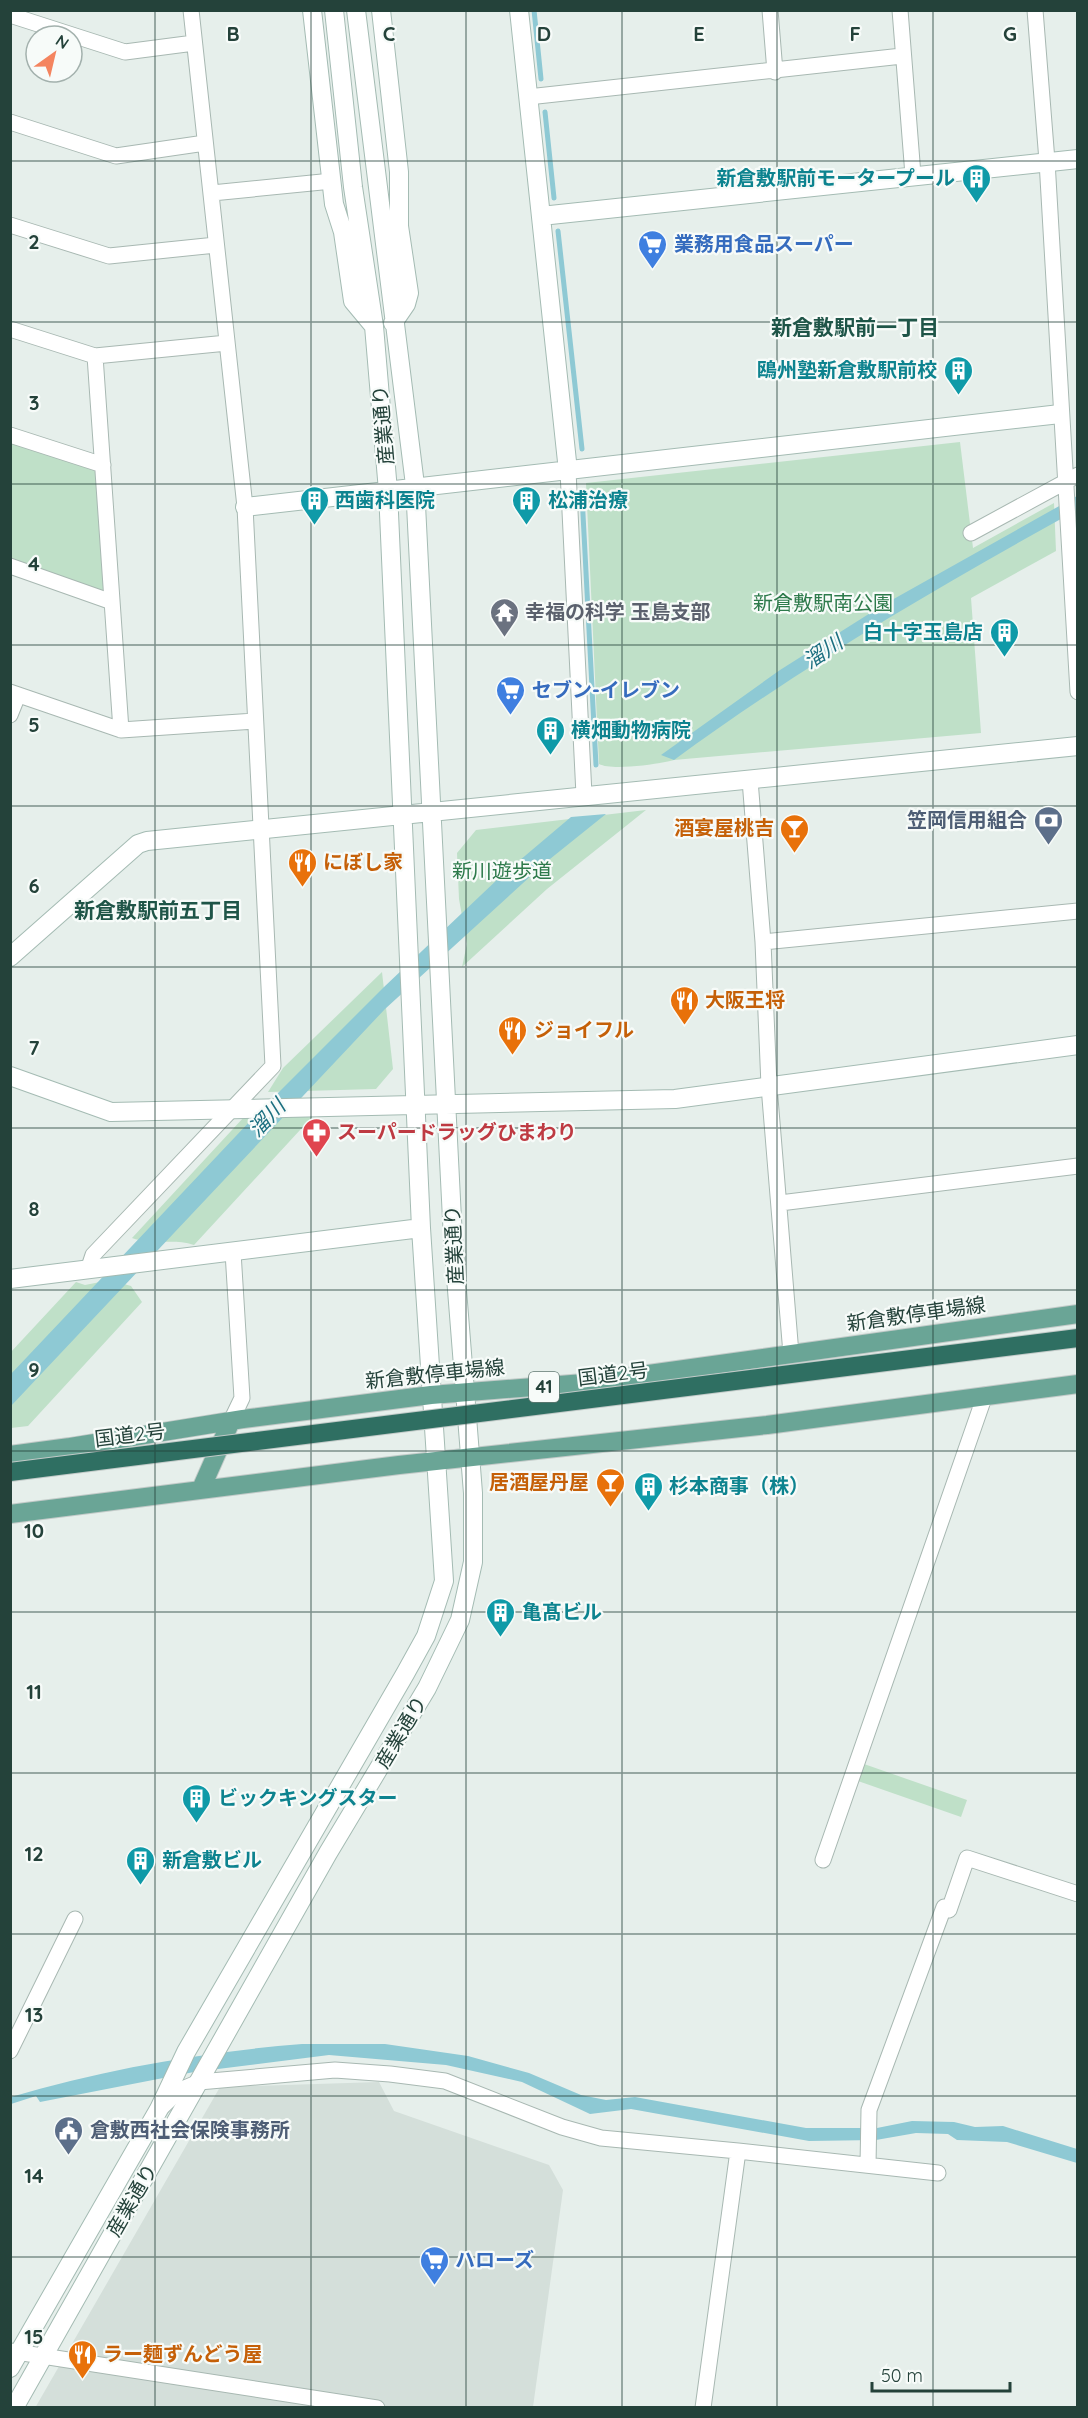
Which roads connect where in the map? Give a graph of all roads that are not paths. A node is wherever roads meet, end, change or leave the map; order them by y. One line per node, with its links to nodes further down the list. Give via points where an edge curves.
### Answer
1 (191, 10): 11 (street)
2 (312, 10): 20 (street)
3 (334, 10): 26 (street, 産業通り, via 353,188)
4 (356, 10): 25 (street, 産業通り)
5 (381, 10): 25 (street, via 399,172 399,226 410,293)
6 (519, 10): 14 (street)
7 (770, 10): 13 (street)
8 (900, 10): 12 (street)
9 (1035, 10): 18 (street)
10 (10, 15): 11 (street, via 125,52)
11 (194, 43): 16 (street)
12 (902, 56): 13 (street); 19 (street)
13 (775, 72): 14 (street)
14 (528, 97): 22 (street)
15 (10, 122): 16 (street, via 116,156)
16 (205, 143): 21 (street)
17 (1077, 159): 18 (street)
18 (1047, 161): 19 (street); 30 (street)
19 (913, 175): 22 (street)
20 (332, 181): 21 (street); 26 (street, via 353,301)
21 (212, 194): 24 (street)
22 (541, 216): 33 (street)
23 (10, 225): 24 (street, via 109,256)
24 (216, 245): 28 (street)
25 (393, 323): 35 (street, 産業通り)
26 (374, 326): 36 (street, 産業通り)
27 (10, 328): 29 (street)
28 (227, 343): 29 (street); 37 (street)
29 (95, 356): 32 (street)
30 (1060, 414): 33 (street); 34 (street)
31 (10, 435): 32 (street)
32 (103, 465): 40 (street)
33 (568, 471): 35 (street); 48 (street)
34 (1071, 479): 38 (street); 41 (street, via 1066,499)
35 (415, 485): 36 (street); 49 (street, 産業通り)
36 (388, 491): 37 (street); 50 (street, 産業通り)
37 (245, 507): 44 (street)
38 (971, 532)
39 (10, 566): 40 (street)
40 (112, 602): 45 (street)
41 (1077, 692)
42 (14, 693): 43 (street); 45 (street)
43 (10, 715)
44 (255, 721): 45 (street); 51 (street)
45 (121, 730)
46 (1077, 746): 47 (street)
47 (750, 780): 48 (street); 53 (street)
48 (584, 795): 49 (street)
49 (431, 812): 50 (street); 59 (street, 産業通り)
50 (402, 814): 51 (street); 58 (street, 産業通り)
51 (262, 828): 54 (street, via 138,844); 60 (street, via 273,1066)
52 (1077, 911): 53 (street)
53 (763, 942): 57 (street)
54 (10, 957)
55 (1077, 1045): 57 (street)
56 (10, 1076): 60 (street, via 111,1112)
57 (769, 1086): 59 (street, via 675,1099); 62 (street)
58 (416, 1104): 59 (street); 60 (street); 63 (street, 産業通り)
59 (448, 1104): 71 (street, 産業通り)
60 (234, 1108): 65 (street, via 93,1255)
61 (1077, 1166): 62 (street)
62 (780, 1203): 69 (street)
63 (421, 1228): 64 (street); 72 (street, 産業通り)
64 (233, 1251): 65 (street); 74 (street, via 242,1398)
65 (88, 1270): 66 (street)
66 (10, 1279)
67 (1077, 1314): 69 (main road, 新倉敷停車場線 / 41)
68 (1077, 1338): 78 (highway, 国道2号, bridge)
69 (791, 1354): 71 (main road, 新倉敷停車場線 / 41, via 584,1383)
70 (1077, 1384): 73 (main road)
71 (464, 1394): 72 (main road, 新倉敷停車場線 / 41); 76 (street, 産業通り)
72 (431, 1395): 74 (main road, 新倉敷停車場線 / 41); 77 (street, 産業通り)
73 (985, 1395): 76 (main road, via 767,1425); 81 (street)
74 (231, 1421): 75 (main road, 新倉敷停車場線 / 41); 79 (main road)
75 (10, 1455)
76 (469, 1458): 77 (main road); 85 (street, 産業通り, via 473,1562 460,1620 427,1688 328,1853)
77 (437, 1461): 79 (main road); 86 (street, 産業通り, via 444,1581 426,1636 186,2052)
78 (10, 1472)
79 (201, 1489): 80 (main road)
80 (10, 1514)
81 (823, 1860)
82 (1077, 1894): 88 (street, via 967,1858 949,1910 944,1907 869,2110)
83 (75, 1919): 84 (street)
84 (10, 2050)
85 (199, 2082): 86 (street, via 180,2090); 87 (street, via 335,2070 390,2073 445,2081 562,2127 601,2138); 91 (street, 産業通り)
86 (159, 2109): 90 (street, 産業通り)
87 (738, 2151): 88 (street); 95 (street)
88 (868, 2165): 89 (street)
89 (938, 2173)
90 (15, 2352): 91 (street); 92 (street, 産業通り)
91 (44, 2355): 93 (street, 産業通り); 94 (street)
92 (10, 2368)
93 (14, 2408)
94 (377, 2408)
95 (703, 2408)

